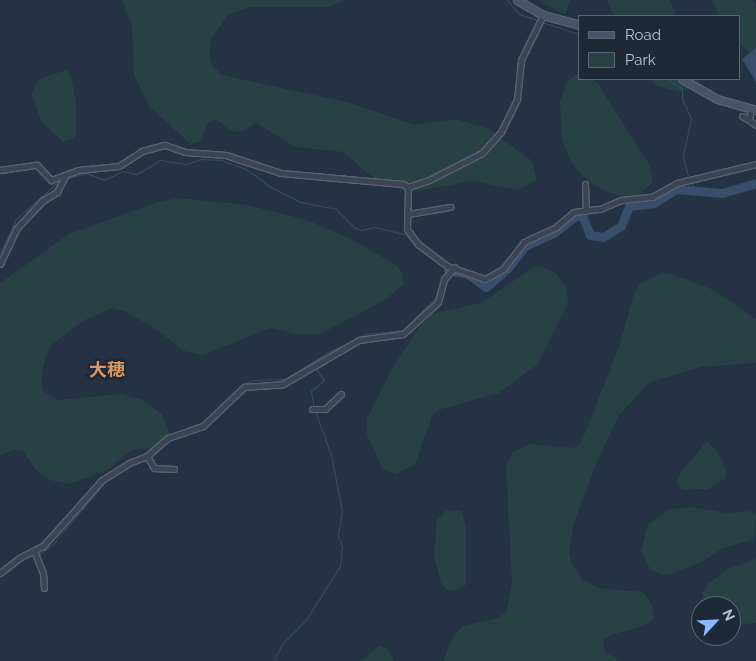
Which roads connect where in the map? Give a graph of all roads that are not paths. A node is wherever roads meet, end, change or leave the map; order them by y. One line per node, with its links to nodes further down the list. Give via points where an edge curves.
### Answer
1 (518, 0): 2 (main road)
2 (543, 15): 3 (main road); 13 (street, via 521,60 517,99 501,132 482,153 430,180)
3 (578, 24)
4 (684, 80): 5 (main road, via 712,97)
5 (754, 110): 7 (street)
6 (742, 116): 7 (street)
7 (749, 120): 8 (street)
8 (756, 125)
9 (756, 164): 15 (street, via 677,183 652,197 620,200)
10 (0, 170): 11 (street, via 37,164 51,180)
11 (65, 176): 13 (street, via 78,170 119,166 142,151 165,145 185,152 226,155 281,173 350,178); 17 (street, via 57,192 42,201 17,228)
12 (585, 184): 15 (street)
13 (408, 187): 16 (street)
14 (450, 206): 16 (street)
15 (586, 211): 18 (street, via 574,212 556,227 524,242 491,278 480,278)
16 (408, 214): 18 (street, via 407,229 418,244 433,257)
17 (0, 264)
18 (455, 267): 21 (street, via 444,279 438,302 403,334 359,340 283,384 244,387 203,426 168,438)
19 (341, 394): 20 (street, via 324,409)
20 (312, 409)
21 (147, 456): 22 (street, via 154,468); 23 (street, via 129,462 98,483 48,541)
22 (174, 469)
23 (34, 551): 24 (street); 25 (street, via 43,574)
24 (0, 573)
25 (44, 588)

